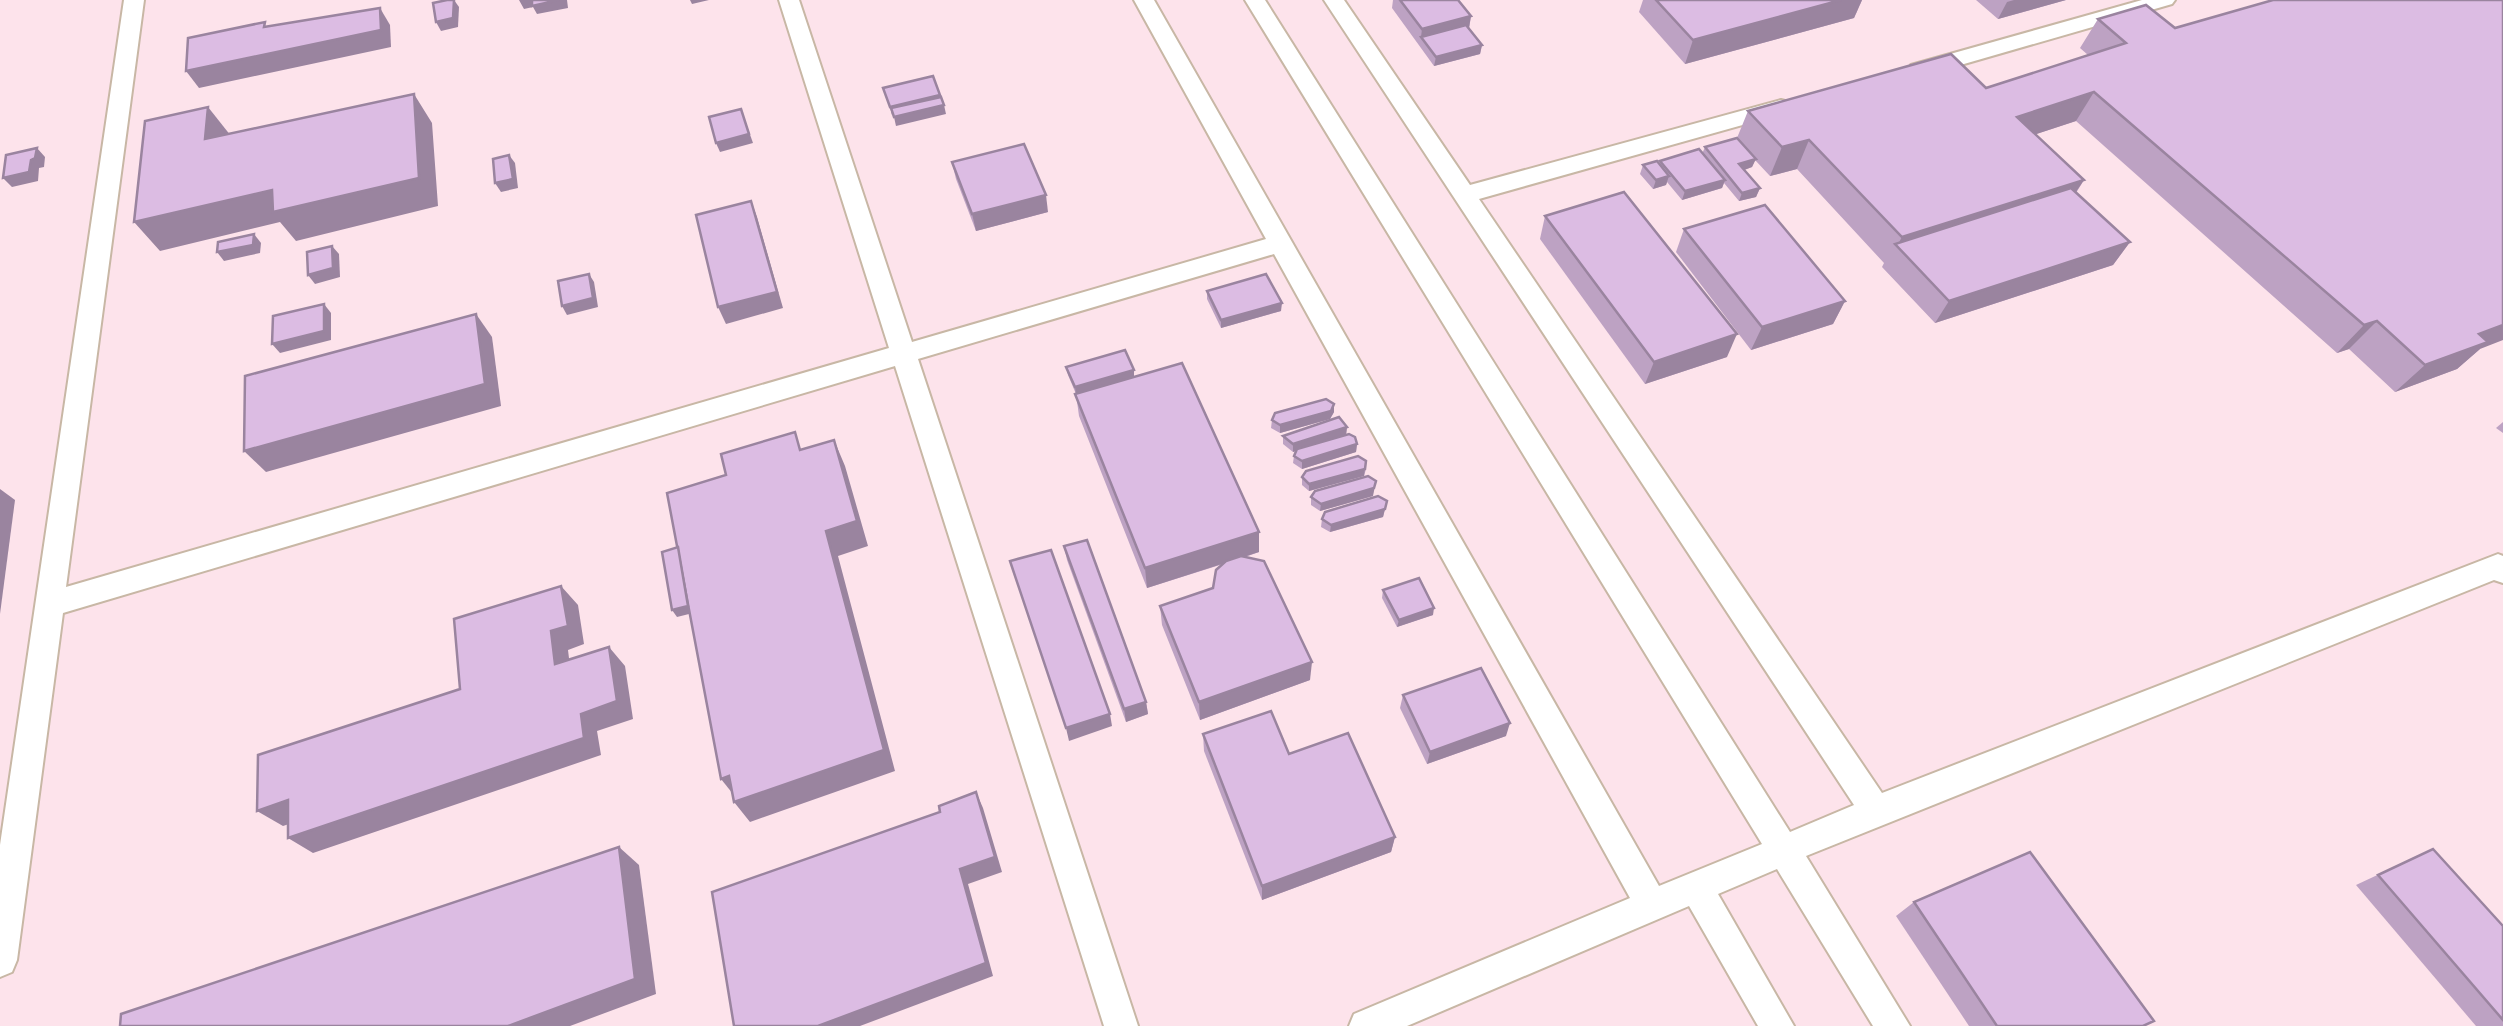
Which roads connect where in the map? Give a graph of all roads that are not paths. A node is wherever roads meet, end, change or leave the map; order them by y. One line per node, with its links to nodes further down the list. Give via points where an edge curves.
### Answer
1 (134, 0): 13 (lane)
2 (789, 0): 11 (lane)
3 (1144, 0): 10 (lane)
4 (1255, 0): 15 (lane)
5 (1334, 0): 9 (lane)
6 (2165, 0): 7 (lane)
7 (1904, 74)
8 (1809, 100): 9 (lane)
9 (1464, 195): 14 (lane)
10 (1278, 244): 11 (lane); 17 (lane)
11 (903, 353): 13 (lane); 19 (lane)
12 (2503, 571): 14 (lane, via 2498,566)
13 (48, 605): 18 (lane)
14 (1876, 811): 15 (lane)
15 (1782, 851): 16 (lane); 22 (lane)
16 (1696, 887): 17 (lane); 21 (lane)
17 (1652, 905): 20 (lane)
18 (0, 960)
19 (1121, 1026)
20 (1366, 1026)
21 (1777, 1026)
22 (1892, 1026)

